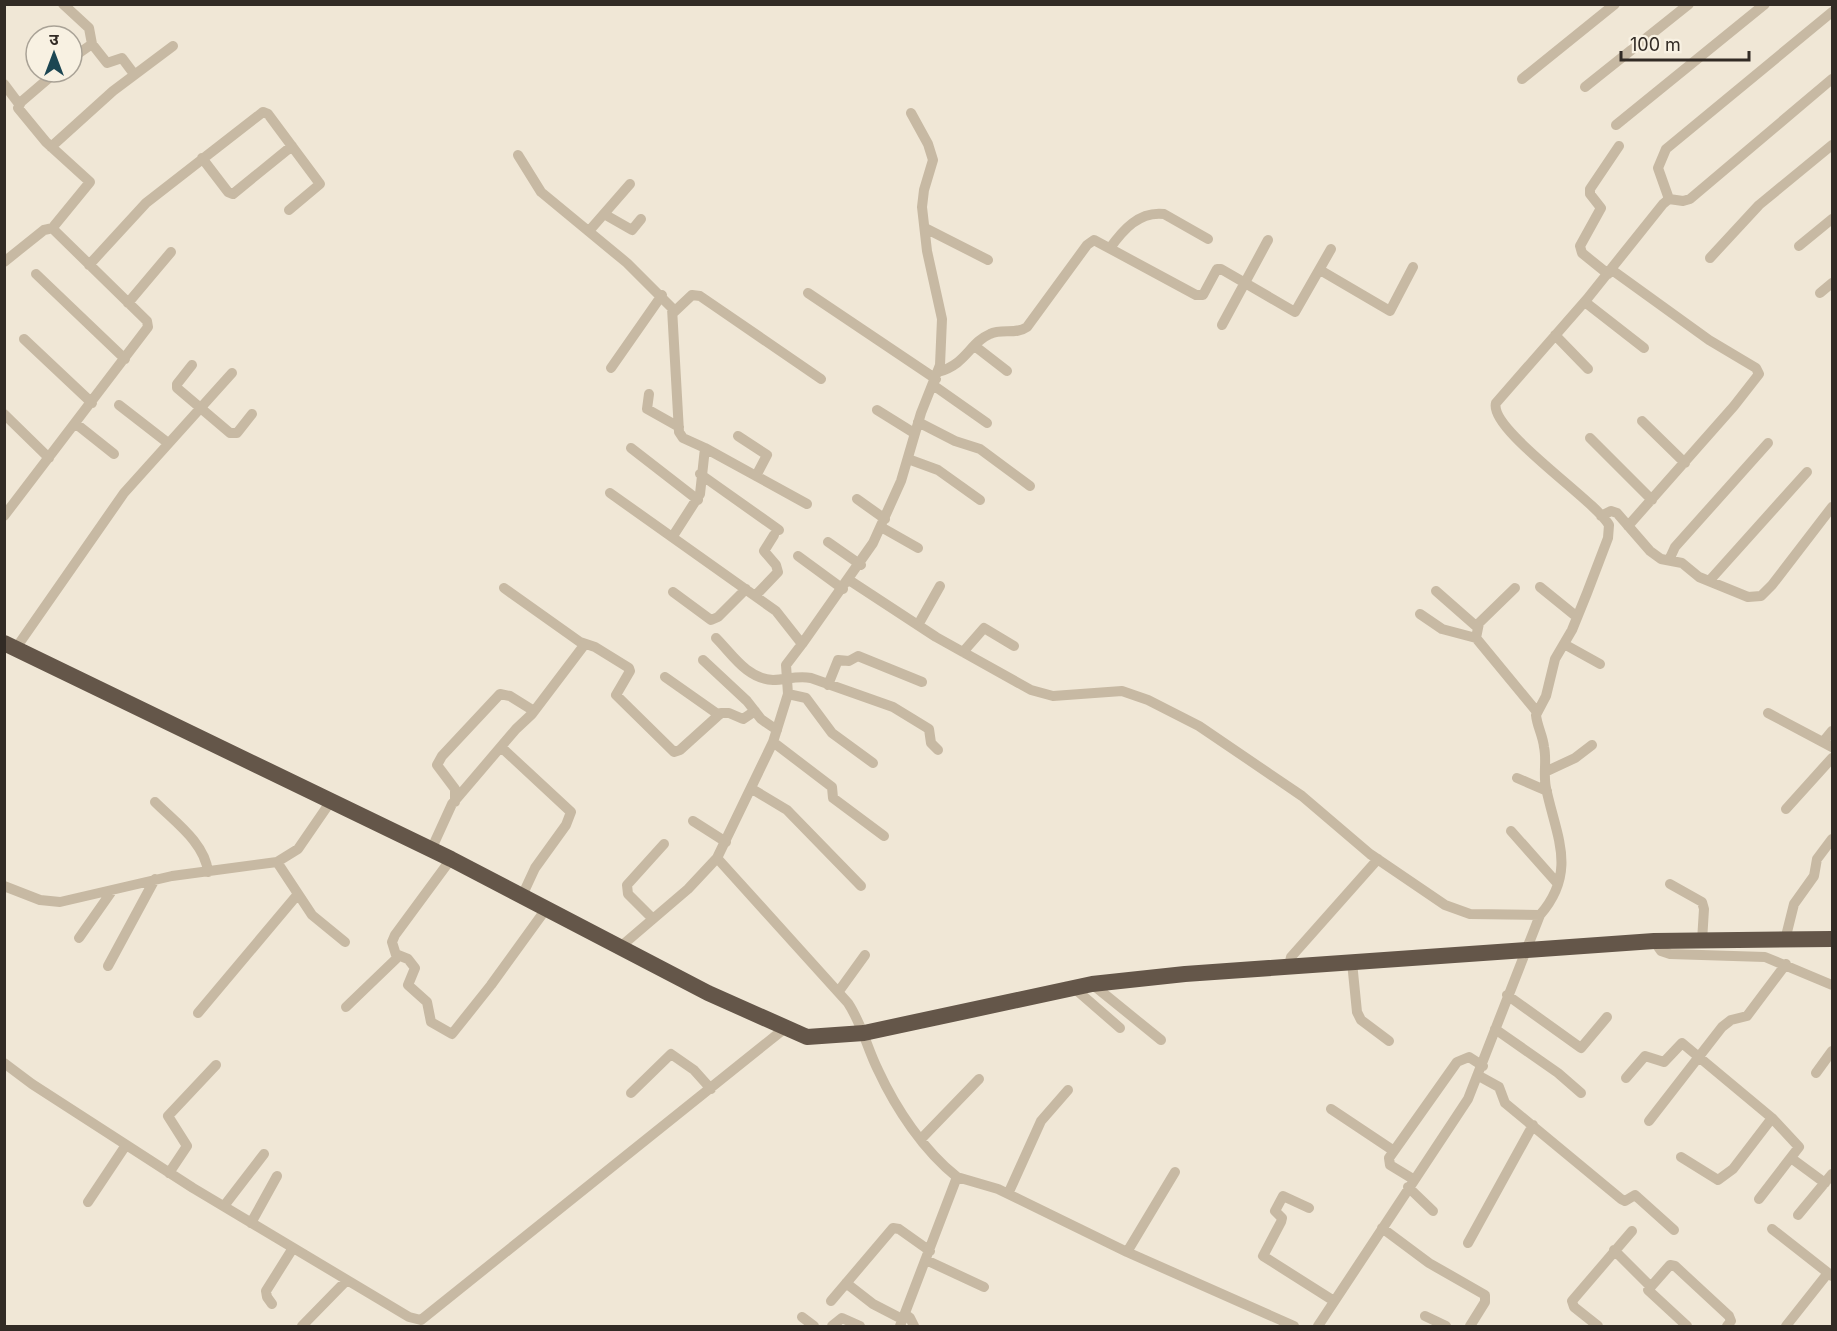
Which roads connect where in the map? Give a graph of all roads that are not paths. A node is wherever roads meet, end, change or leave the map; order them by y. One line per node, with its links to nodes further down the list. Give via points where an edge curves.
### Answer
1 (63, 4): 6 (street, via 89,28)
2 (1615, 4): 10 (street)
3 (1689, 4): 14 (street)
4 (1765, 4): 17 (street)
5 (1833, 12): 25 (street, via 1666,149 1658,168)
6 (92, 44): 8 (street); 9 (street, via 107,63 120,57)
7 (173, 46): 9 (street)
8 (84, 50)
9 (134, 74): 21 (street)
10 (1522, 79)
11 (1833, 80): 25 (street, via 1690,199)
12 (4, 84): 15 (street)
13 (42, 84): 15 (street)
14 (1585, 87)
15 (19, 104): 21 (street, via 19,111)
16 (911, 113): 31 (street, via 933,160 922,197)
17 (1616, 125)
18 (1833, 145): 39 (street, via 1759,205)
19 (292, 146): 23 (street, via 263,112); 23 (street, via 233,194); 26 (street, via 320,186)
20 (1619, 146): 45 (street, via 1590,189 1601,208 1580,246 1582,253)
21 (51, 147): 30 (street, via 90,182)
22 (518, 155): 32 (street, via 541,192)
23 (202, 159): 42 (street, via 146,203)
24 (630, 184): 27 (street)
25 (1669, 199): 45 (street)
26 (289, 210)
27 (604, 214): 28 (street, via 632,230); 32 (street)
28 (641, 219)
29 (1833, 219): 35 (street)
30 (53, 228): 41 (street, via 44,230); 42 (street)
31 (925, 228): 40 (street); 67 (street, via 942,319 942,352)
32 (589, 231): 51 (street)
33 (1208, 239): 36 (street, via 1158,214 1128,224)
34 (1268, 240): 47 (street)
35 (1799, 246)
36 (1110, 248): 47 (street, via 1196,296 1203,295 1219,268); 58 (street, via 1098,241 1090,242 1027,327 991,333)
37 (1331, 249): 44 (street)
38 (171, 252): 53 (street)
39 (1710, 258)
40 (988, 260)
41 (4, 262)
42 (89, 265): 53 (street)
43 (1413, 267): 44 (street, via 1390,311)
44 (1320, 270): 47 (street, via 1295,312)
45 (1610, 272): 52 (street); 90 (street, via 1759,374)
46 (36, 274): 60 (street)
47 (1246, 281): 55 (street)
48 (1833, 283): 50 (street)
49 (808, 293): 67 (street)
50 (1820, 293)
51 (662, 295): 54 (street); 62 (street)
52 (1585, 302): 56 (street); 59 (street)
53 (128, 303): 60 (street, via 147,321 148,327)
54 (674, 312): 66 (street, via 692,295 700,296); 79 (street)
55 (1222, 325)
56 (1555, 335): 63 (street); 103 (street, via 1500,397 1495,411 1549,470)
57 (24, 339): 69 (street)
58 (976, 347): 64 (street); 67 (street)
59 (1644, 348)
60 (125, 359): 69 (street)
61 (192, 365): 71 (street, via 177,386)
62 (611, 368)
63 (1588, 369)
64 (1007, 371)
65 (232, 373): 71 (street)
66 (821, 379)
67 (936, 379): 76 (street); 78 (street)
68 (650, 394): 79 (street, via 646,409)
69 (92, 403): 77 (street)
70 (119, 405): 83 (street)
71 (200, 407): 74 (street, via 232,434); 83 (street)
72 (877, 410): 80 (street)
73 (4, 414): 88 (street)
74 (252, 414)
75 (1642, 420): 90 (street)
76 (918, 422): 80 (street); 94 (street, via 980,449)
77 (75, 423): 87 (street); 88 (street)
78 (987, 423)
79 (679, 427): 86 (street, via 683,438)
80 (914, 433): 89 (street)
81 (738, 436): 93 (street, via 767,455)
82 (1590, 438): 99 (street)
83 (168, 442): 129 (street, via 124,493)
84 (1768, 443): 110 (street, via 1675,547)
85 (631, 448): 96 (street)
86 (705, 448): 92 (street); 93 (street)
87 (114, 454)
88 (49, 458): 102 (street)
89 (908, 459): 98 (street, via 938,470); 104 (street)
90 (1685, 462): 99 (street)
91 (1807, 472): 112 (street)
92 (700, 474): 96 (street); 120 (street, via 776,533 764,551 778,572)
93 (756, 476): 100 (street)
94 (1030, 486)
95 (610, 493): 106 (street)
96 (698, 500): 106 (street)
97 (857, 500): 104 (street)
98 (980, 500)
99 (1652, 500): 105 (street)
100 (807, 504)
101 (1833, 507): 112 (street, via 1761,596 1737,594)
102 (4, 516)
103 (1601, 516): 105 (street, via 1614,511); 122 (street, via 1610,531)
104 (883, 523): 108 (street); 111 (street)
105 (1628, 526): 110 (street, via 1655,556)
106 (673, 536): 120 (street)
107 (828, 542): 111 (street)
108 (918, 548)
109 (798, 556): 113 (street)
110 (1669, 561): 112 (street, via 1683,563 1699,577)
111 (861, 565): 113 (street)
112 (1710, 580)
113 (846, 584): 123 (street); 127 (street)
114 (940, 586): 123 (street)
115 (1540, 586): 122 (street)
116 (504, 588): 126 (street)
117 (1515, 588): 124 (street)
118 (1436, 591): 124 (street)
119 (673, 592): 120 (street, via 711,620)
120 (750, 592): 127 (street, via 776,611)
121 (1420, 614): 124 (street, via 1451,632)
122 (1577, 617): 128 (street)
123 (918, 626): 131 (street)
124 (1477, 632): 141 (street)
125 (716, 638): 135 (street, via 752,673 767,679)
126 (585, 644): 139 (street); 143 (street, via 629,668 616,695 674,752)
127 (802, 644): 135 (street, via 786,665)
128 (1564, 644): 133 (street); 141 (street)
129 (10, 646): 157 (highway)
130 (1014, 646): 131 (street, via 984,628)
131 (963, 652): 169 (street, via 1042,694 1122,691 1148,700 1199,726 1243,755 1302,796)
132 (703, 660): 140 (street)
133 (1600, 664)
134 (665, 677): 143 (street)
135 (786, 678): 137 (street, via 803,676); 138 (street)
136 (922, 682): 137 (street, via 858,656 849,661 838,660)
137 (828, 685): 150 (street, via 904,712 929,729 931,743)
138 (788, 694): 144 (street); 152 (street, via 806,699 832,734)
139 (534, 711): 149 (street); 158 (street, via 500,694 442,756 437,765 455,789)
140 (755, 711): 143 (street, via 742,720 729,713); 144 (street)
141 (1537, 712): 153 (street, via 1545,747)
142 (1768, 713): 148 (street)
143 (719, 715)
144 (777, 730): 146 (street)
145 (1833, 731): 148 (street)
146 (773, 742): 155 (street); 163 (street, via 832,787 833,798)
147 (1592, 745): 153 (street)
148 (1828, 745)
149 (501, 747): 158 (street); 180 (street, via 572,812 535,868)
150 (938, 750)
151 (1833, 758): 160 (street)
152 (873, 763)
153 (1545, 772): 156 (street)
154 (1517, 778): 156 (street)
155 (752, 789): 165 (street); 177 (street, via 787,810)
156 (1547, 790): 174 (street, via 1562,849)
157 (331, 801): 167 (highway); 171 (street, via 298,849)
158 (455, 801): 167 (street)
159 (155, 802): 172 (street, via 194,841 206,859)
160 (1786, 809)
161 (693, 821): 165 (street)
162 (1511, 831): 174 (street)
163 (884, 836)
164 (1833, 839): 185 (street, via 1817,859 1814,876 1794,904)
165 (726, 842): 168 (street)
166 (664, 844): 183 (street, via 627,885 628,894)
167 (431, 850): 170 (highway)
168 (717, 858): 183 (street); 201 (street)
169 (1378, 859): 182 (street, via 1457,911); 195 (street)
170 (451, 860): 180 (highway); 192 (street, via 394,934 392,942)
171 (277, 862): 172 (street); 179 (street)
172 (208, 872): 173 (street)
173 (155, 879): 178 (street); 197 (street)
174 (1558, 884): 182 (street)
175 (1670, 884): 187 (street, via 1704,905)
176 (4, 886): 178 (street, via 53,902)
177 (861, 886)
178 (112, 891): 184 (street)
179 (298, 894): 188 (street, via 315,918); 204 (street)
180 (522, 896): 181 (highway)
181 (546, 909): 190 (highway); 192 (street, via 452,1034 431,1022 427,1002 408,985 415,968 408,958)
182 (1539, 915): 191 (street)
183 (653, 919): 190 (street)
184 (78, 938)
185 (1785, 939): 186 (highway); 187 (highway)
186 (1833, 939)
187 (1702, 941): 189 (highway)
188 (345, 942)
189 (1654, 942): 191 (highway); 196 (street, via 1665,953 1750,955)
190 (619, 948): 207 (highway)
191 (1527, 950): 194 (highway); 202 (street)
192 (398, 956): 203 (street)
193 (865, 956): 201 (street)
194 (1352, 962): 195 (highway); 211 (street, via 1357,1012 1361,1020)
195 (1289, 963): 198 (highway)
196 (1786, 964): 199 (street); 213 (street, via 1748,1016 1726,1023)
197 (108, 966)
198 (1092, 984): 200 (highway); 210 (street)
199 (1833, 985)
200 (1074, 988): 206 (street); 209 (highway)
201 (839, 991): 209 (street)
202 (1507, 995): 205 (street, via 1581,1048); 208 (street)
203 (346, 1007)
204 (198, 1013)
205 (1607, 1017)
206 (1120, 1028)
207 (784, 1029): 209 (highway, via 807,1037); 220 (street)
208 (1495, 1029): 216 (street); 223 (street, via 1558,1072)
209 (864, 1033): 228 (street, via 884,1083)
210 (1161, 1040)
211 (1389, 1041)
212 (1833, 1051): 217 (street)
213 (1698, 1056): 218 (street, via 1680,1043 1664,1062 1645,1056); 225 (street); 226 (street)
214 (4, 1063): 229 (street)
215 (216, 1065): 235 (street, via 168,1116 187,1146)
216 (1481, 1071): 227 (street, via 1499,1087 1505,1103); 230 (street, via 1469,1057 1461,1058); 239 (street, via 1450,1129)
217 (1816, 1073)
218 (1626, 1078)
219 (979, 1079): 228 (street)
220 (711, 1089): 222 (street, via 672,1054); 259 (street, via 424,1319 409,1317)
221 (1068, 1090): 241 (street, via 1041,1121)
222 (631, 1093)
223 (1581, 1094)
224 (1331, 1108): 230 (street)
225 (1772, 1118): 232 (street, via 1733,1169 1718,1180); 233 (street, via 1798,1145)
226 (1649, 1121)
227 (1533, 1125): 251 (street, via 1621,1199 1635,1195); 253 (street)
228 (921, 1139): 238 (street, via 939,1163)
229 (126, 1145): 235 (street); 243 (street)
230 (1394, 1151): 239 (street, via 1390,1165)
231 (264, 1154): 244 (street)
232 (1681, 1157)
233 (1791, 1158): 240 (street); 242 (street)
234 (1175, 1172): 256 (street)
235 (169, 1173): 244 (street)
236 (1833, 1174): 240 (street)
237 (277, 1176): 248 (street)
238 (957, 1178): 241 (street); 257 (street)
239 (1411, 1183): 246 (street); 249 (street)
240 (1825, 1183): 247 (street)
241 (1008, 1194): 256 (street)
242 (1759, 1199)
243 (88, 1202)
244 (224, 1206): 248 (street)
245 (1309, 1208): 264 (street, via 1283,1196 1275,1211 1282,1220 1263,1256)
246 (1433, 1211)
247 (1798, 1215)
248 (251, 1223): 254 (street)
249 (1382, 1228): 264 (street); 277 (street, via 1429,1263 1485,1295 1485,1302)
250 (1772, 1229): 258 (street)
251 (1674, 1230)
252 (1632, 1231): 255 (street)
253 (1468, 1243)
254 (293, 1248): 259 (street); 265 (street, via 267,1288)
255 (1614, 1250): 261 (street); 278 (street, via 1572,1301)
256 (1127, 1252): 274 (street)
257 (928, 1256): 260 (street, via 893,1228); 262 (street); 268 (street)
258 (1830, 1275): 281 (street)
259 (347, 1280): 269 (street)
260 (846, 1283): 263 (street); 268 (street)
261 (1650, 1286): 279 (street, via 1649,1292); 280 (street, via 1667,1266 1673,1265 1729,1316)
262 (984, 1287)
263 (831, 1301)
264 (1334, 1301): 275 (street)
265 (272, 1304)
266 (1425, 1316): 276 (street)
267 (802, 1317): 270 (street)
268 (902, 1320): 273 (street, via 910,1318)
269 (302, 1326)
270 (814, 1326)
271 (832, 1326): 272 (street, via 842,1318)
272 (860, 1326)
273 (914, 1326)
274 (1294, 1326)
275 (1318, 1326)
276 (1446, 1326)
277 (1470, 1326)
278 (1598, 1326)
279 (1687, 1326)
280 (1727, 1326)
281 (1786, 1326)

